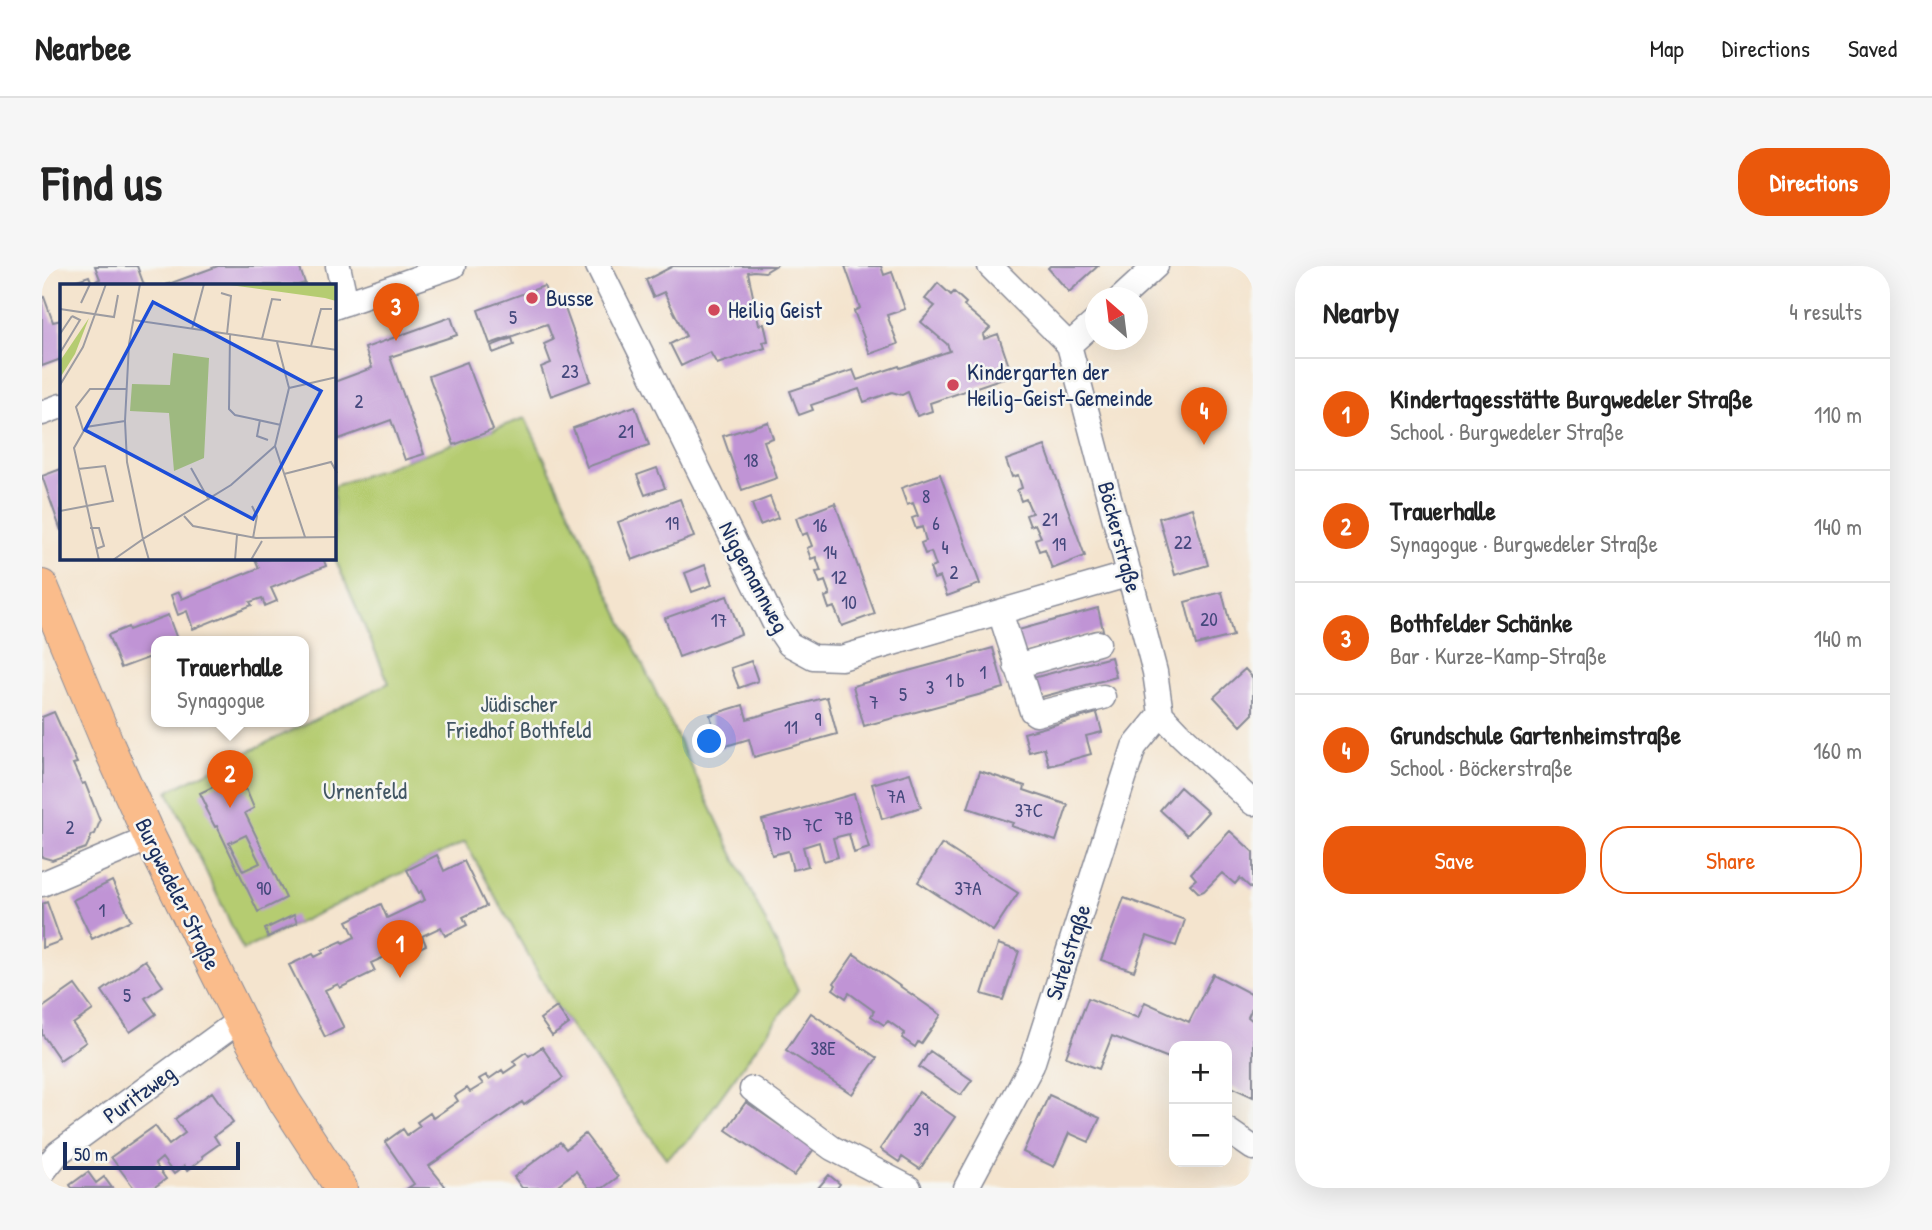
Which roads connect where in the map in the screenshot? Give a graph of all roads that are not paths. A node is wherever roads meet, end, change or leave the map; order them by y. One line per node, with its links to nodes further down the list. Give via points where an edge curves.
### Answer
1 (338, 266): 7 (street)
2 (453, 266): 7 (street)
3 (598, 266): 14 (street, Niggemannweg, via 789,644 813,657 841,657)
4 (990, 266): 9 (street)
5 (1156, 266): 6 (street)
6 (1133, 287)
7 (340, 305)
8 (1085, 331): 9 (street)
9 (1069, 345): 12 (street, Böckerstraße)
10 (60, 406): 11 (street)
11 (42, 413)
12 (1130, 574): 14 (street, Niggemannweg); 18 (street, Böckerstraße)
13 (42, 586): 20 (main road, Burgwedeler Straße)
14 (1000, 612): 16 (street)
15 (1098, 643): 16 (street)
16 (1016, 666): 17 (street, via 1029,708 1037,714)
17 (1103, 697)
18 (1161, 714): 19 (street); 29 (street, Sutelstraße, via 1134,747 1031,1065)
19 (1253, 803)
20 (150, 838): 21 (street); 22 (main road, Burgwedeler Straße)
21 (42, 884)
22 (240, 1020): 26 (street, Puritzweg, via 58,1153); 27 (main road, Burgwedeler Straße, via 285,1102)
23 (752, 1088): 28 (street, via 832,1148)
24 (1232, 1133): 25 (street)
25 (1253, 1148)
26 (42, 1172)
27 (341, 1188)
28 (909, 1188)
29 (966, 1188)

